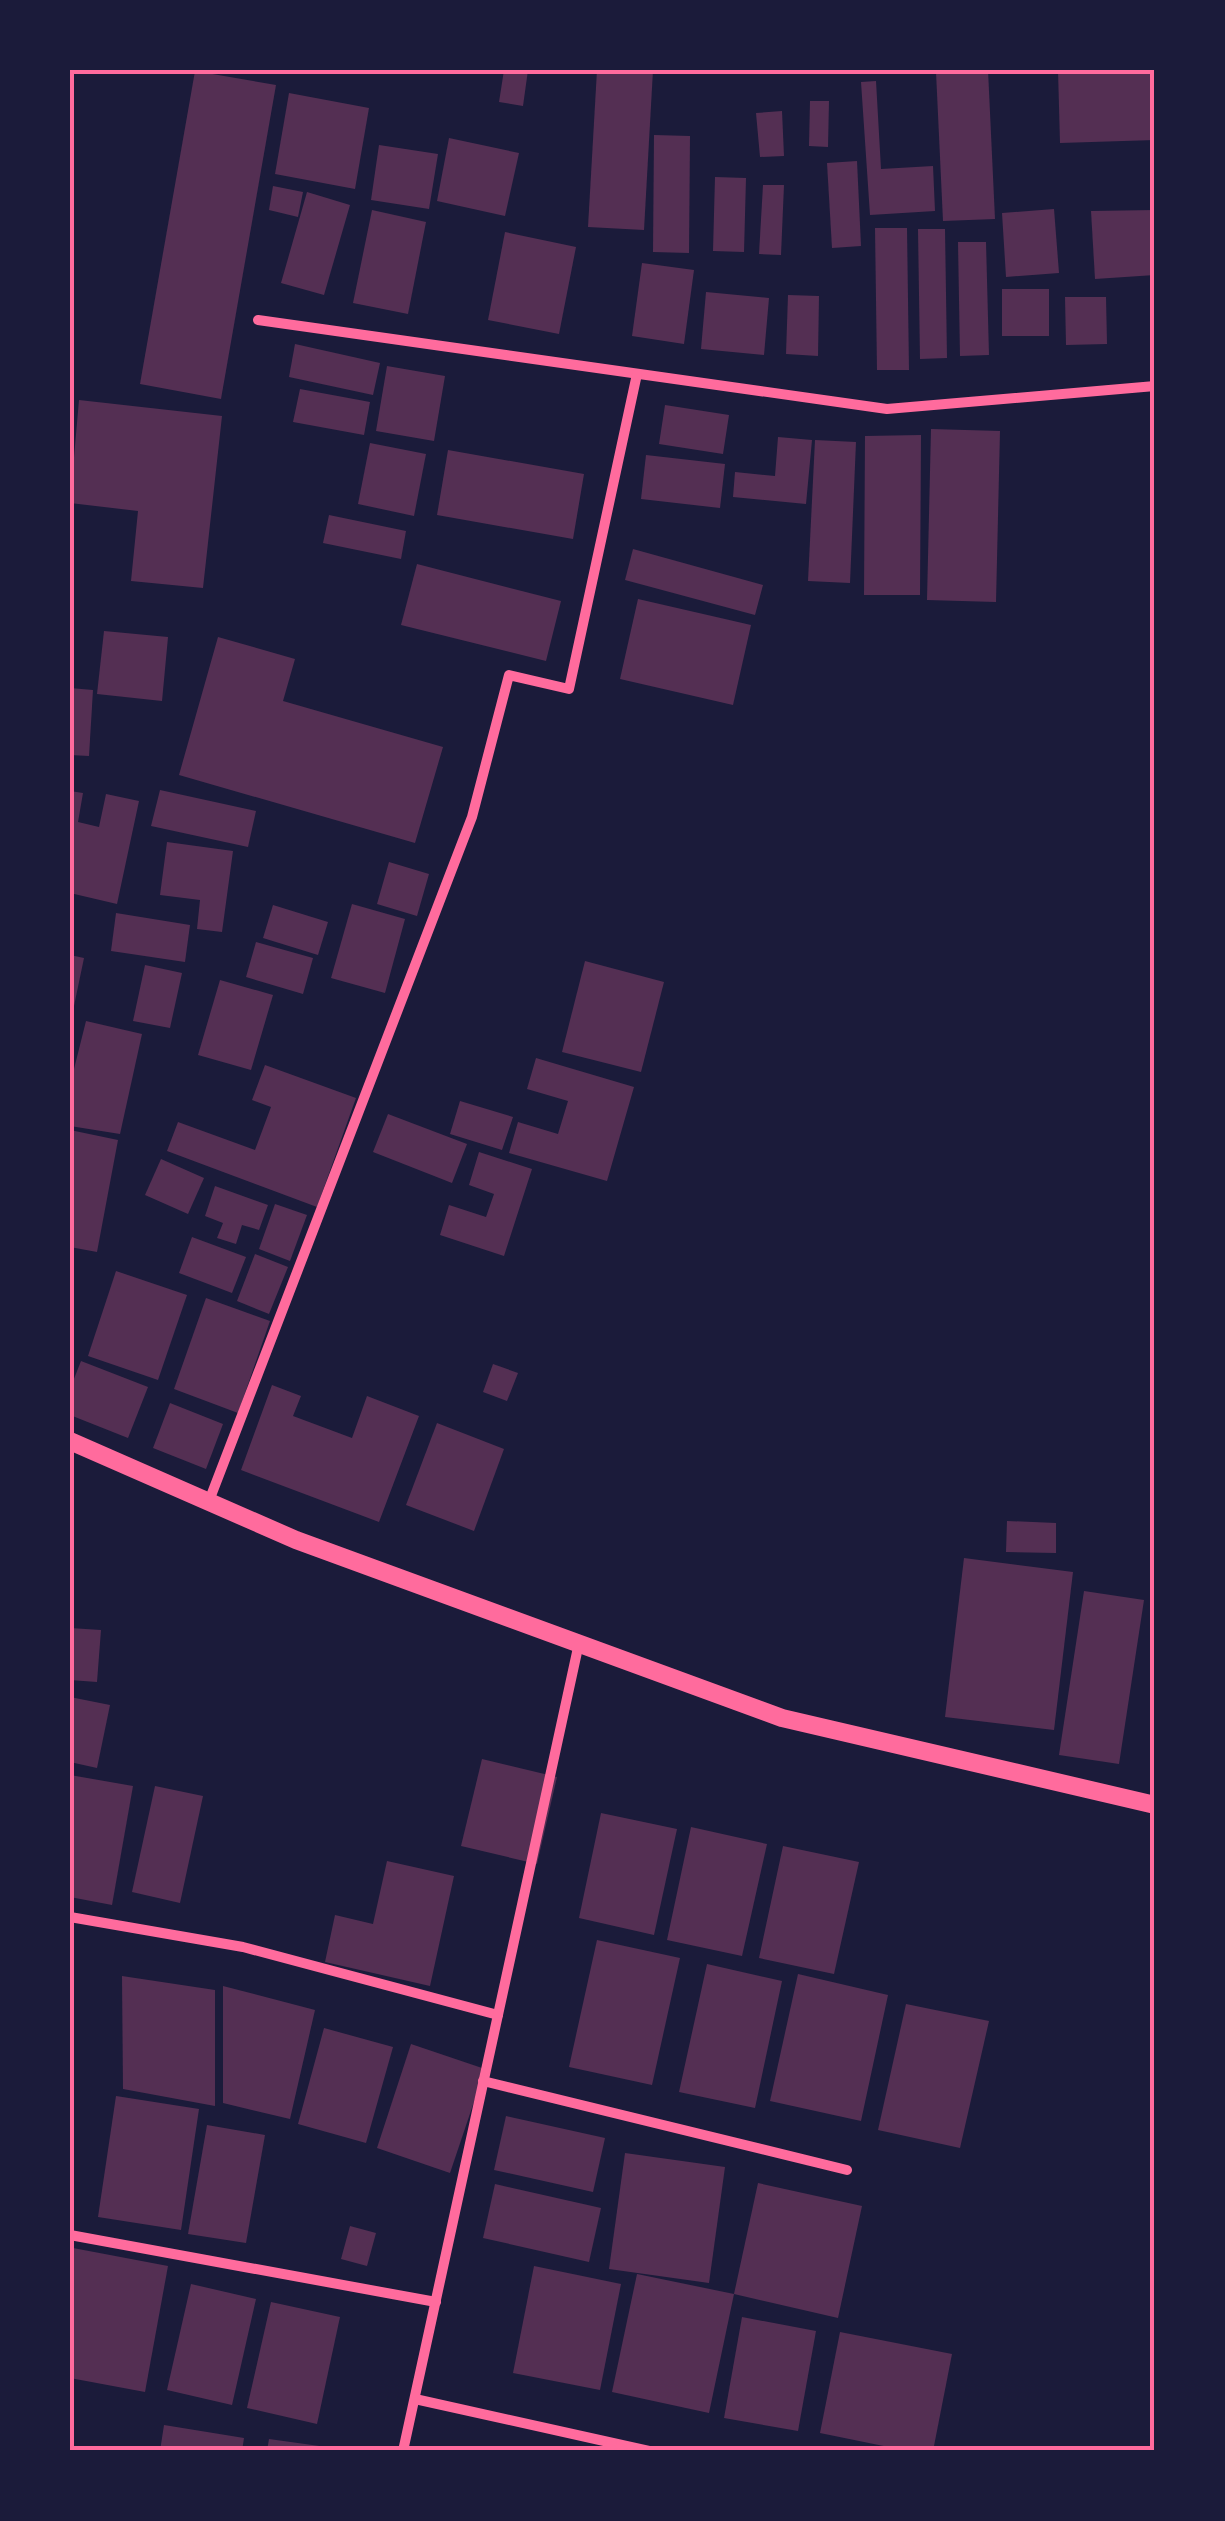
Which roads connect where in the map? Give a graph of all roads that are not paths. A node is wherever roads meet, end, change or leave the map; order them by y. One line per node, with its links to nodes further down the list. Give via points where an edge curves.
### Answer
1 (258, 320): 2 (street)
2 (637, 374): 3 (street, via 887,409); 5 (street, via 568,689 509,675 472,817)
3 (1155, 386)
4 (70, 1441): 5 (street)
5 (209, 1502): 6 (street)
6 (579, 1643): 7 (street, via 782,1718); 9 (street)
7 (1155, 1805)
8 (70, 1917): 9 (street, via 243,1947)
9 (498, 2015): 10 (street)
10 (484, 2081): 11 (street); 13 (street)
11 (847, 2170)
12 (70, 2235): 13 (street)
13 (436, 2302): 14 (street)
14 (414, 2399): 15 (street); 16 (street)
15 (403, 2451)
16 (650, 2451)

